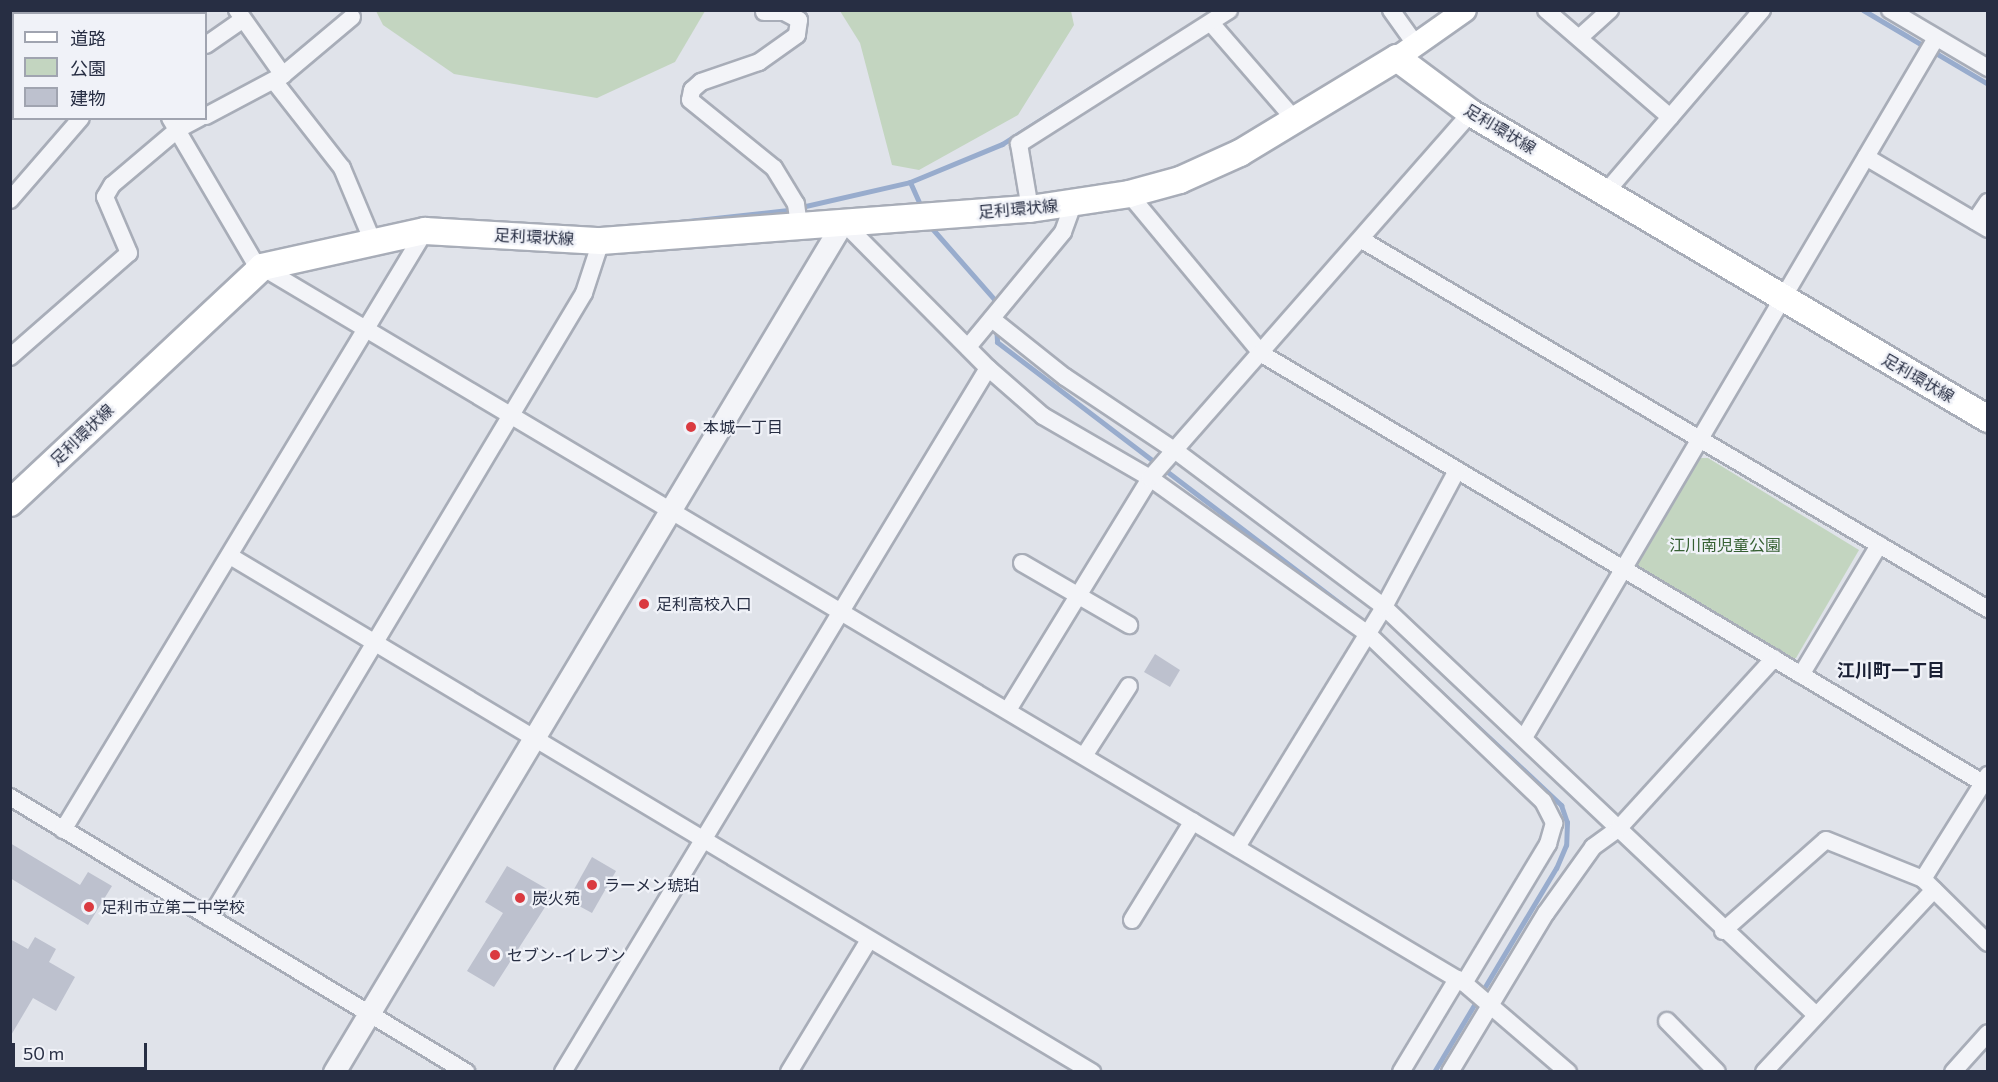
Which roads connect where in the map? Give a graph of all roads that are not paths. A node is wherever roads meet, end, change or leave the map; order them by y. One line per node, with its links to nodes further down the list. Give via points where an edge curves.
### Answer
1 (1229, 10): 11 (street)
2 (1391, 10): 15 (street)
3 (1465, 10): 15 (main road)
4 (1546, 10): 12 (street)
5 (1610, 10): 12 (street)
6 (1762, 10): 20 (street)
7 (1890, 10): 14 (street)
8 (764, 12): 32 (street, via 783,12 799,20 797,35 759,62 700,82 692,90 690,100 774,168)
9 (240, 15): 13 (street); 17 (street)
10 (352, 17): 17 (street)
11 (1211, 24): 23 (street); 31 (street, via 1019,144)
12 (1579, 38): 20 (street)
13 (207, 44)
14 (1930, 46): 16 (street); 25 (street)
15 (1407, 51): 18 (main road, 足利環状線); 23 (main road, 足利環状線)
16 (1988, 68)
17 (279, 78): 19 (street); 36 (street, via 331,150)
18 (1472, 113): 26 (main road, 足利環状線); 37 (street)
19 (207, 115)
20 (1670, 117): 26 (street)
21 (79, 120): 28 (street)
22 (191, 120): 24 (street)
23 (1296, 121): 27 (main road, 足利環状線, via 1240,153 1180,180)
24 (173, 124): 39 (street); 45 (street, via 112,185 105,197 129,253)
25 (1866, 157): 34 (street); 40 (street)
26 (1605, 192): 40 (main road, 足利環状線)
27 (1129, 194): 30 (main road, 足利環状線); 44 (street)
28 (10, 200)
29 (1988, 202): 34 (street)
30 (1073, 204): 31 (main road, 足利環状線); 41 (street, via 1063,232)
31 (1030, 209): 33 (main road, 足利環状線)
32 (798, 214): 33 (main road, 足利環状線); 38 (main road, 足利環状線)
33 (843, 222): 43 (street); 54 (street)
34 (1981, 225)
35 (425, 231): 36 (main road, 足利環状線); 38 (main road, 足利環状線); 42 (street)
36 (371, 233): 39 (main road, 足利環状線)
37 (1362, 240): 44 (street); 49 (street)
38 (601, 241): 47 (street, via 584,293)
39 (255, 262): 42 (street); 53 (main road, 足利環状線)
40 (1783, 299): 48 (main road, 足利環状線); 49 (street)
41 (992, 319): 43 (street); 50 (street, via 1065,377)
42 (367, 329): 47 (street); 56 (street)
43 (968, 347): 46 (street)
44 (1262, 354): 50 (street); 51 (street)
45 (10, 357)
46 (988, 368): 52 (street, via 1043,416); 61 (street)
47 (513, 415): 54 (street); 65 (street)
48 (1988, 419)
49 (1699, 438): 55 (street); 58 (street)
50 (1177, 452): 52 (street); 60 (street)
51 (1457, 470): 58 (street); 60 (street)
52 (1150, 478): 59 (street); 64 (street)
53 (10, 503)
54 (673, 509): 61 (street); 71 (street)
55 (1879, 545): 62 (street); 67 (street)
56 (230, 556): 65 (street); 77 (street)
57 (1022, 563): 59 (street)
58 (1624, 569): 66 (street); 70 (street)
59 (1079, 594): 63 (street); 69 (street)
60 (1384, 607): 64 (street); 70 (street)
61 (840, 609): 69 (street); 78 (street)
62 (1988, 609)
63 (1129, 625)
64 (1368, 634): 79 (street); 86 (street, via 1526,783 1554,823 1548,844)
65 (374, 644): 71 (street); 81 (street)
66 (1774, 658): 67 (street); 76 (street)
67 (1802, 675): 73 (street)
68 (1129, 686): 72 (street)
69 (1008, 710): 72 (street)
70 (1525, 736): 76 (street)
71 (533, 741): 78 (street); 88 (street)
72 (1084, 756): 75 (street)
73 (1985, 779): 80 (street)
74 (10, 797): 77 (street)
75 (1193, 821): 79 (street); 82 (street)
76 (1619, 828): 83 (street); 87 (street, via 1593,847)
77 (63, 830): 81 (street)
78 (702, 841): 84 (street); 94 (street)
79 (1237, 847): 86 (street)
80 (1928, 885): 83 (street, via 1826,840); 85 (street); 89 (street)
81 (210, 918): 88 (street)
82 (1132, 920)
83 (1723, 931): 89 (street)
84 (869, 940): 95 (street); 96 (street)
85 (1988, 943)
86 (1460, 981): 87 (street); 97 (street)
87 (1491, 1002): 98 (street); 99 (street)
88 (369, 1013): 92 (street); 93 (street)
89 (1816, 1015): 101 (street)
90 (1667, 1021): 100 (street)
91 (1988, 1033): 102 (street)
92 (334, 1071)
93 (466, 1071)
94 (563, 1071)
95 (789, 1071)
96 (1092, 1071)
97 (1401, 1071)
98 (1450, 1071)
99 (1568, 1071)
100 (1717, 1071)
101 (1764, 1071)
102 (1953, 1071)

